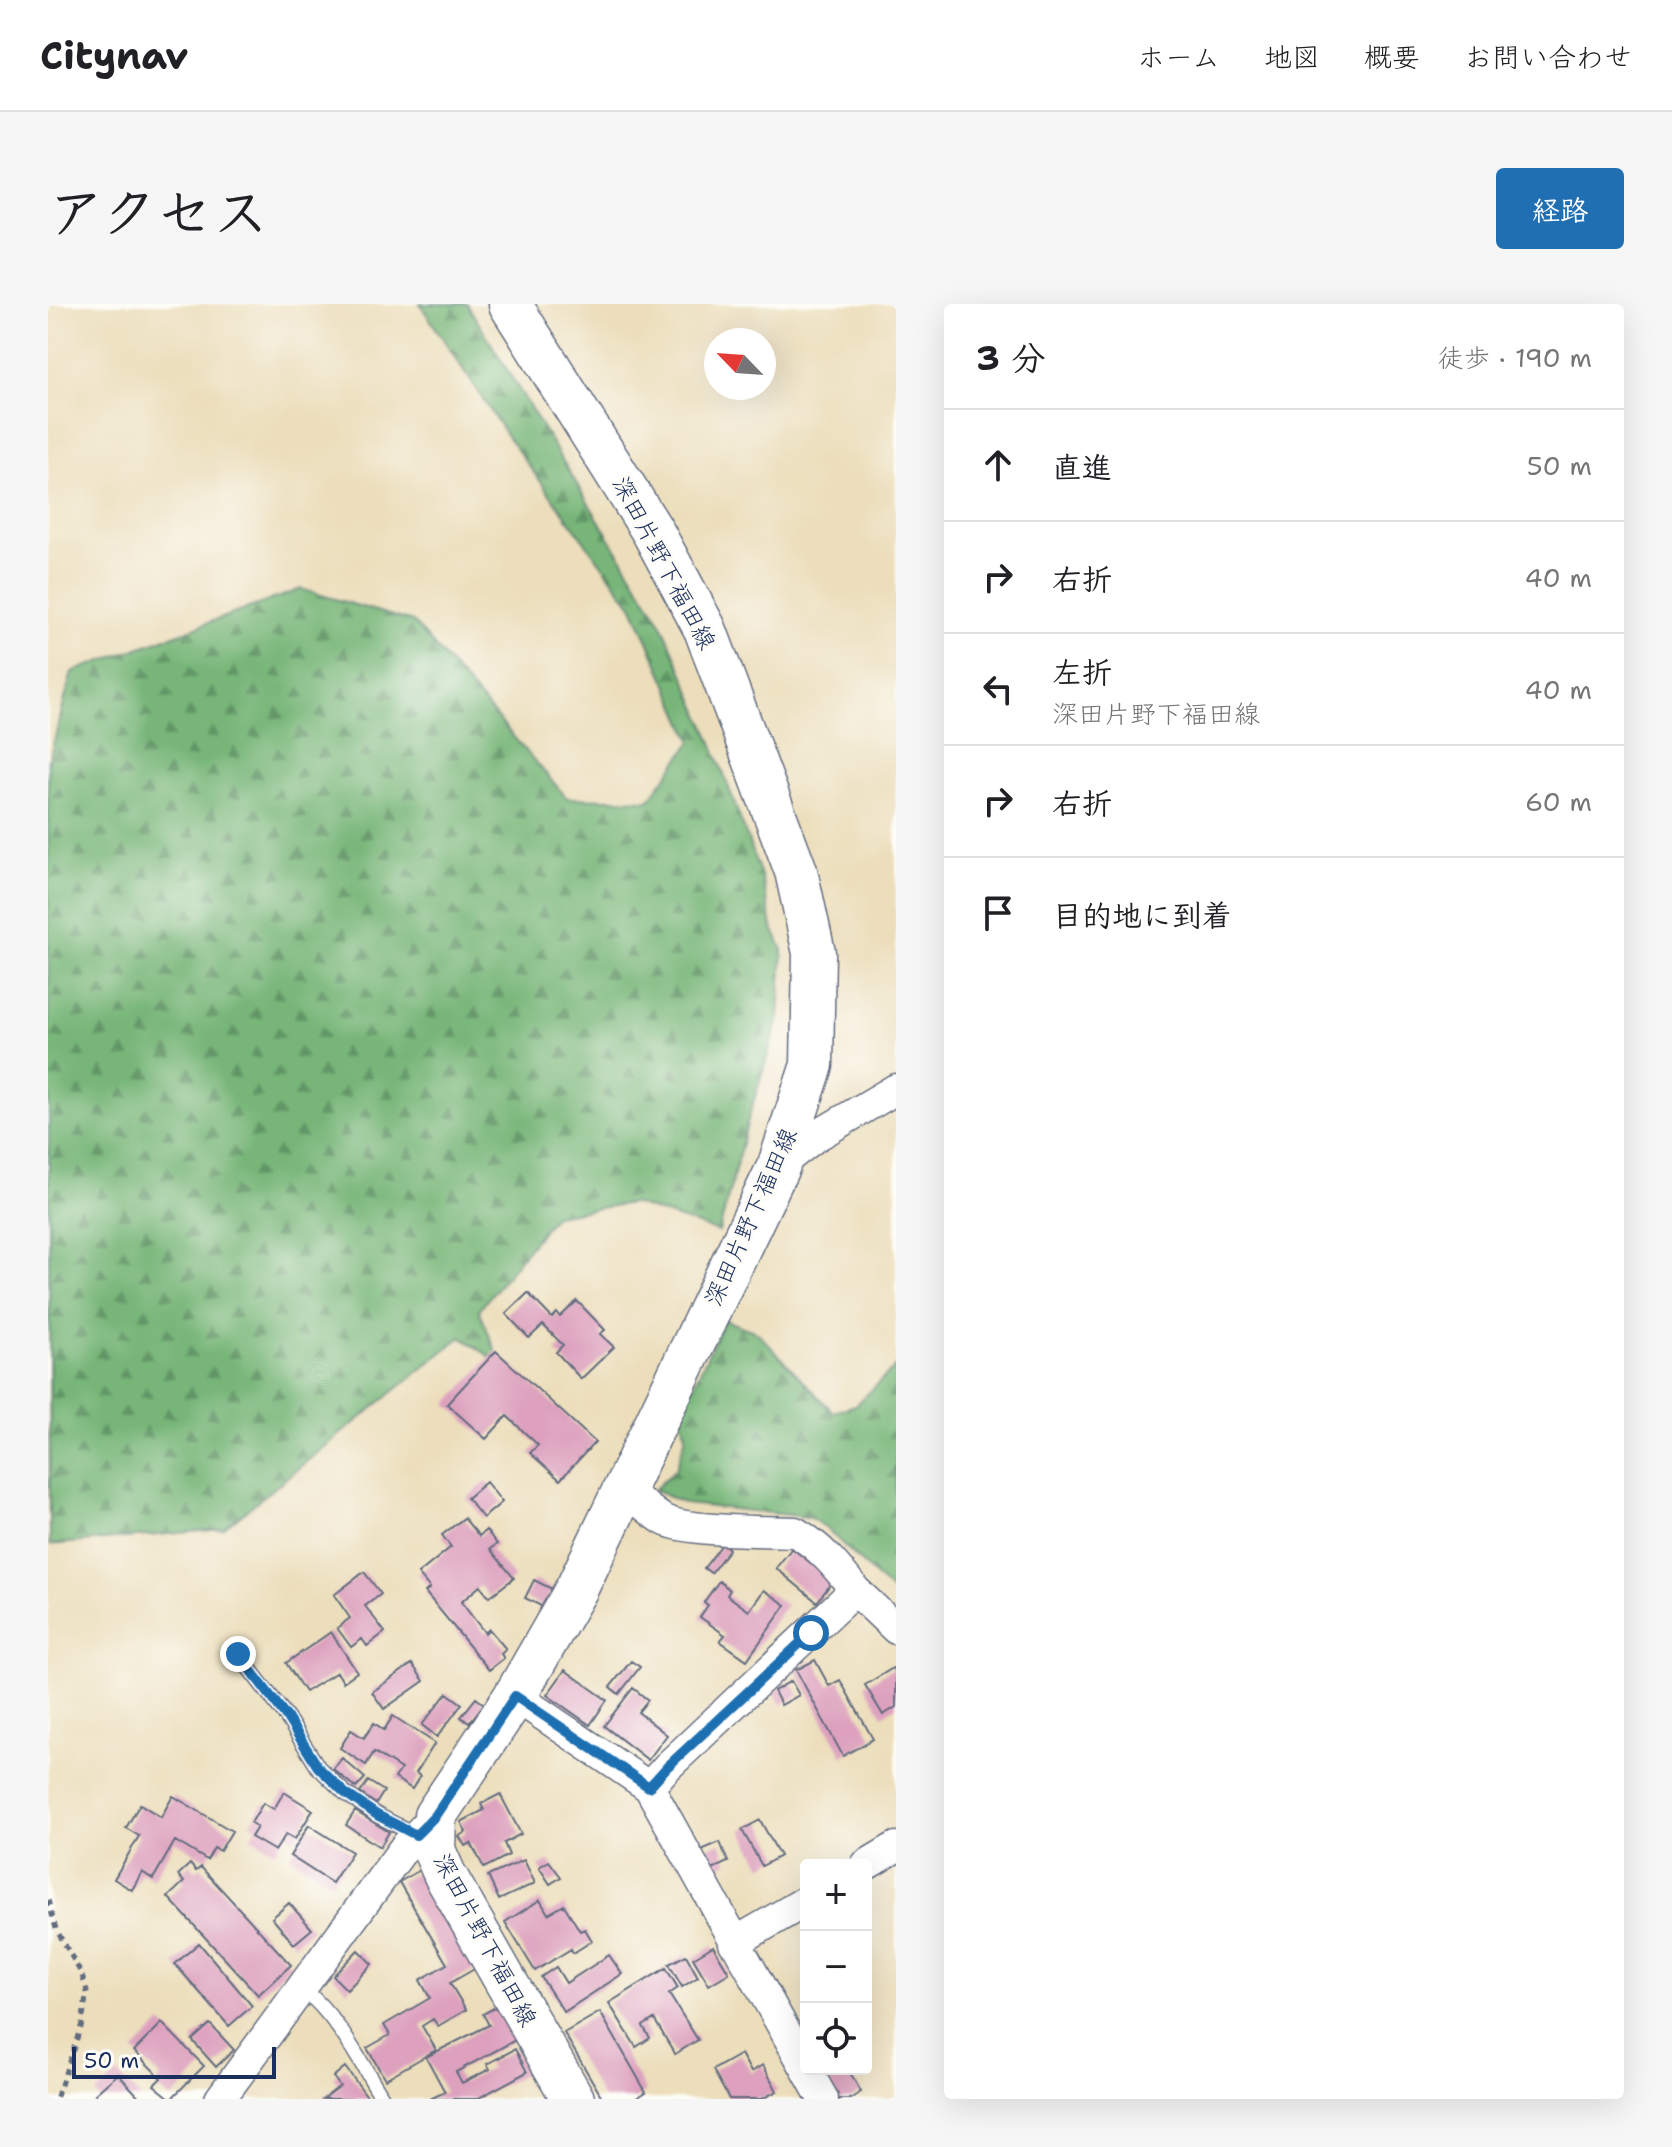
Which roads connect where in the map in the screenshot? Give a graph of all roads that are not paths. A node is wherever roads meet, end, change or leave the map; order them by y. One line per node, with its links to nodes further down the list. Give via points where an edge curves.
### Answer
1 (510, 304): 3 (main road, 深田片野下福田線, via 653,532 705,629 796,871 814,953 812,1065)
2 (896, 1089): 3 (street)
3 (779, 1165): 4 (main road, 深田片野下福田線)
4 (624, 1490): 5 (street, via 664,1520 684,1526 795,1532 836,1565); 8 (main road, 深田片野下福田線, via 577,1588)
5 (855, 1590): 6 (street); 9 (street)
6 (896, 1629)
7 (238, 1654): 10 (lane, via 318,1767 345,1793 377,1815)
8 (515, 1696): 9 (street); 10 (main road, 深田片野下福田線)
9 (649, 1787): 14 (street)
10 (426, 1826): 15 (street, via 404,1848); 18 (main road, 深田片野下福田線, via 445,1875)
11 (896, 1847): 12 (street)
12 (872, 1861)
13 (800, 1904): 14 (street)
14 (734, 1943): 19 (street)
15 (302, 1988): 16 (street); 17 (lane, via 336,2024)
16 (220, 2099)
17 (383, 2099)
18 (573, 2099)
19 (823, 2099)

